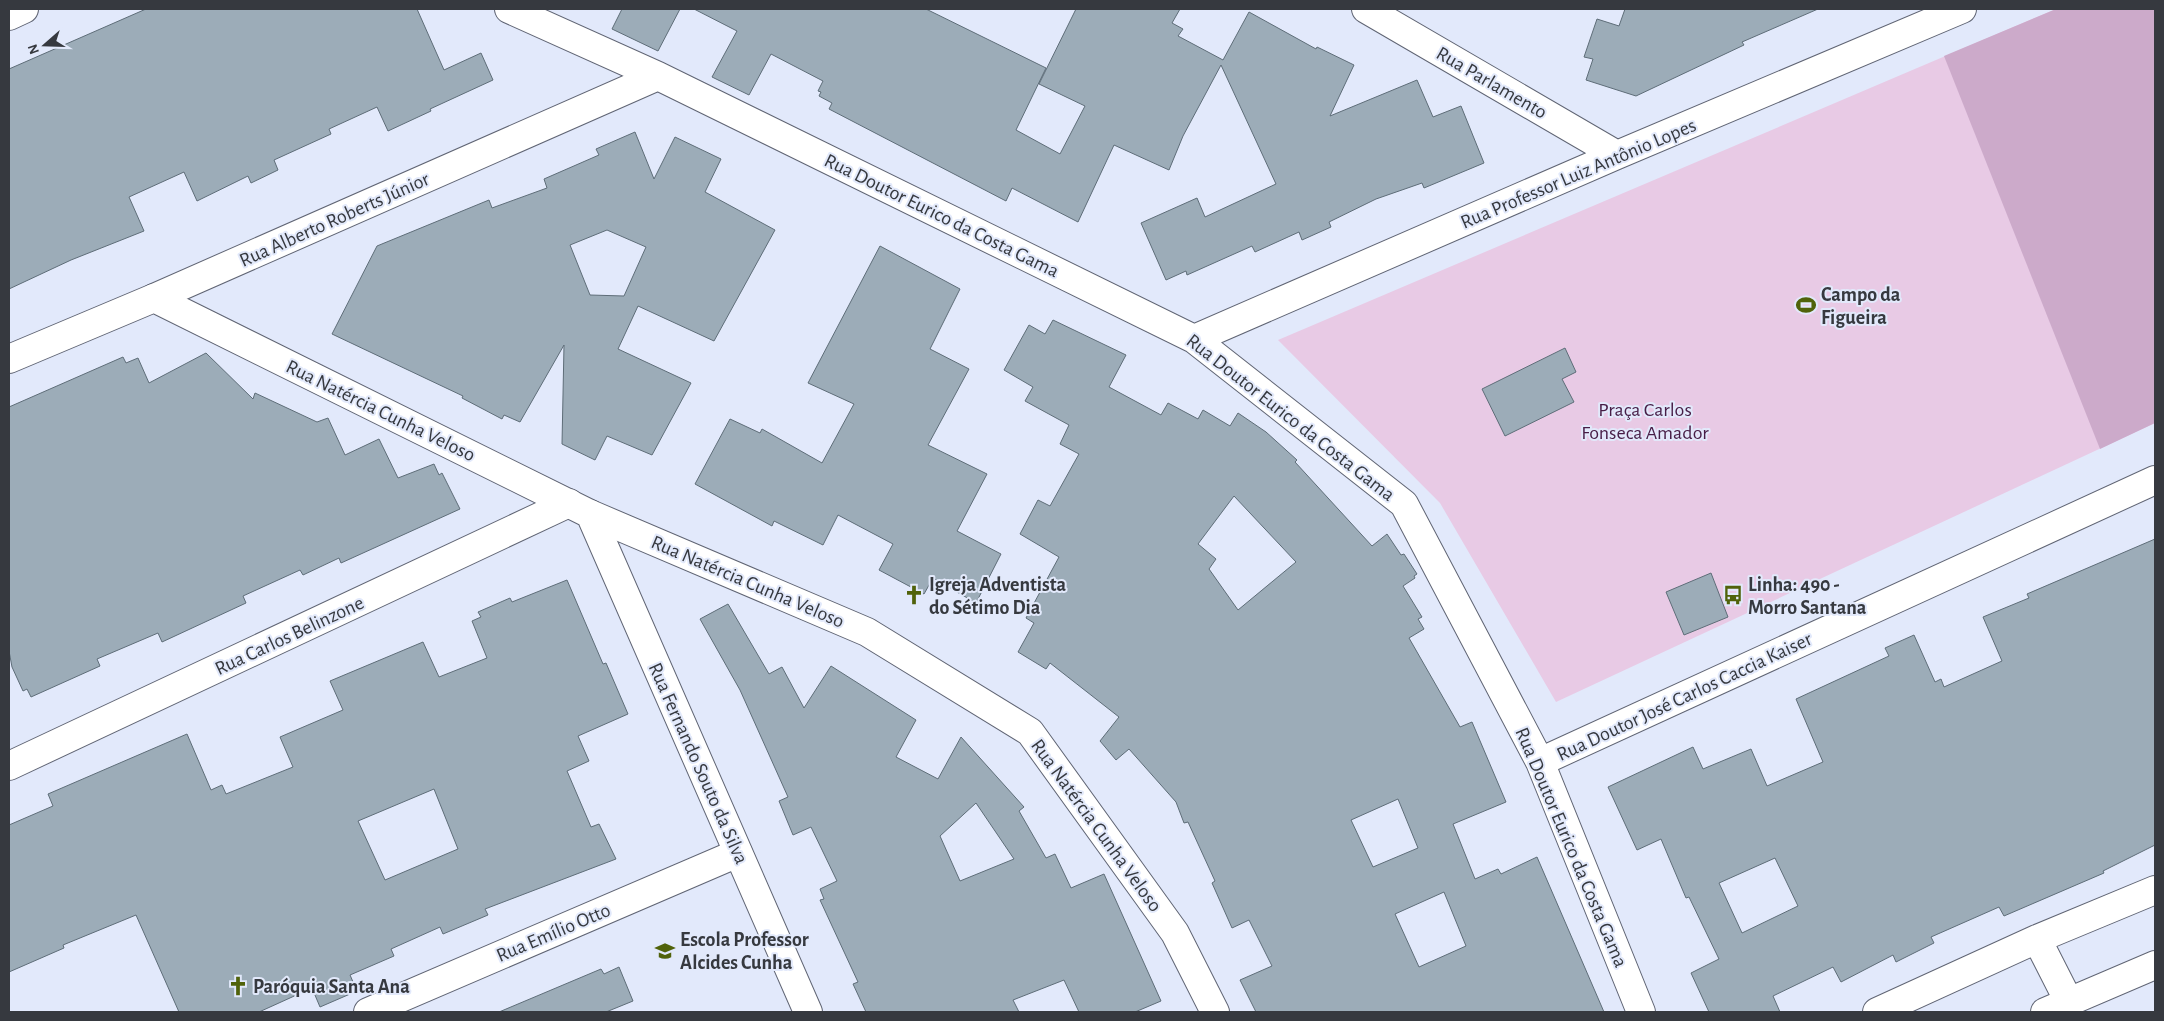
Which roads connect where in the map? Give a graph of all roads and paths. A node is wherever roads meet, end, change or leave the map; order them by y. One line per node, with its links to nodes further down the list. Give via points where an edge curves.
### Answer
1 (24, 9): 5 (street)
2 (509, 9): 6 (street, Rua Doutor Eurico da Costa Gama)
3 (1366, 9): 7 (street, Rua Parlamento)
4 (1962, 9): 7 (street, Rua Professor Luiz Antônio Lopes)
5 (9, 16)
6 (658, 76): 8 (street, Rua Alberto Roberts Júnior); 9 (street, Rua Doutor Eurico da Costa Gama)
7 (1617, 155): 9 (street, Rua Professor Luiz Antônio Lopes)
8 (154, 298): 10 (street, Rua Alberto Roberts Júnior); 12 (street, Rua Natércia Cunha Veloso)
9 (1194, 339): 13 (street, Rua Doutor Eurico da Costa Gama, via 1404,504)
10 (9, 359)
11 (2155, 480): 13 (street, Rua Doutor José Carlos Caccia Kaiser)
12 (580, 509): 14 (street, Rua Carlos Belinzone); 15 (street, Rua Fernando Souto da Silva); 22 (street, Rua Natércia Cunha Veloso, via 867,632 1030,732 1175,933)
13 (1540, 762): 23 (street, Rua Doutor Eurico da Costa Gama)
14 (9, 766)
15 (738, 853): 20 (street, Rua Emílio Otto); 21 (street, Rua Fernando Souto da Silva)
16 (2155, 890): 17 (street)
17 (2037, 939): 19 (street); 24 (street)
18 (2155, 965): 19 (street)
19 (2069, 1002): 25 (street)
20 (368, 1012)
21 (808, 1012)
22 (1215, 1012)
23 (1641, 1012)
24 (1877, 1012)
25 (2045, 1012)

